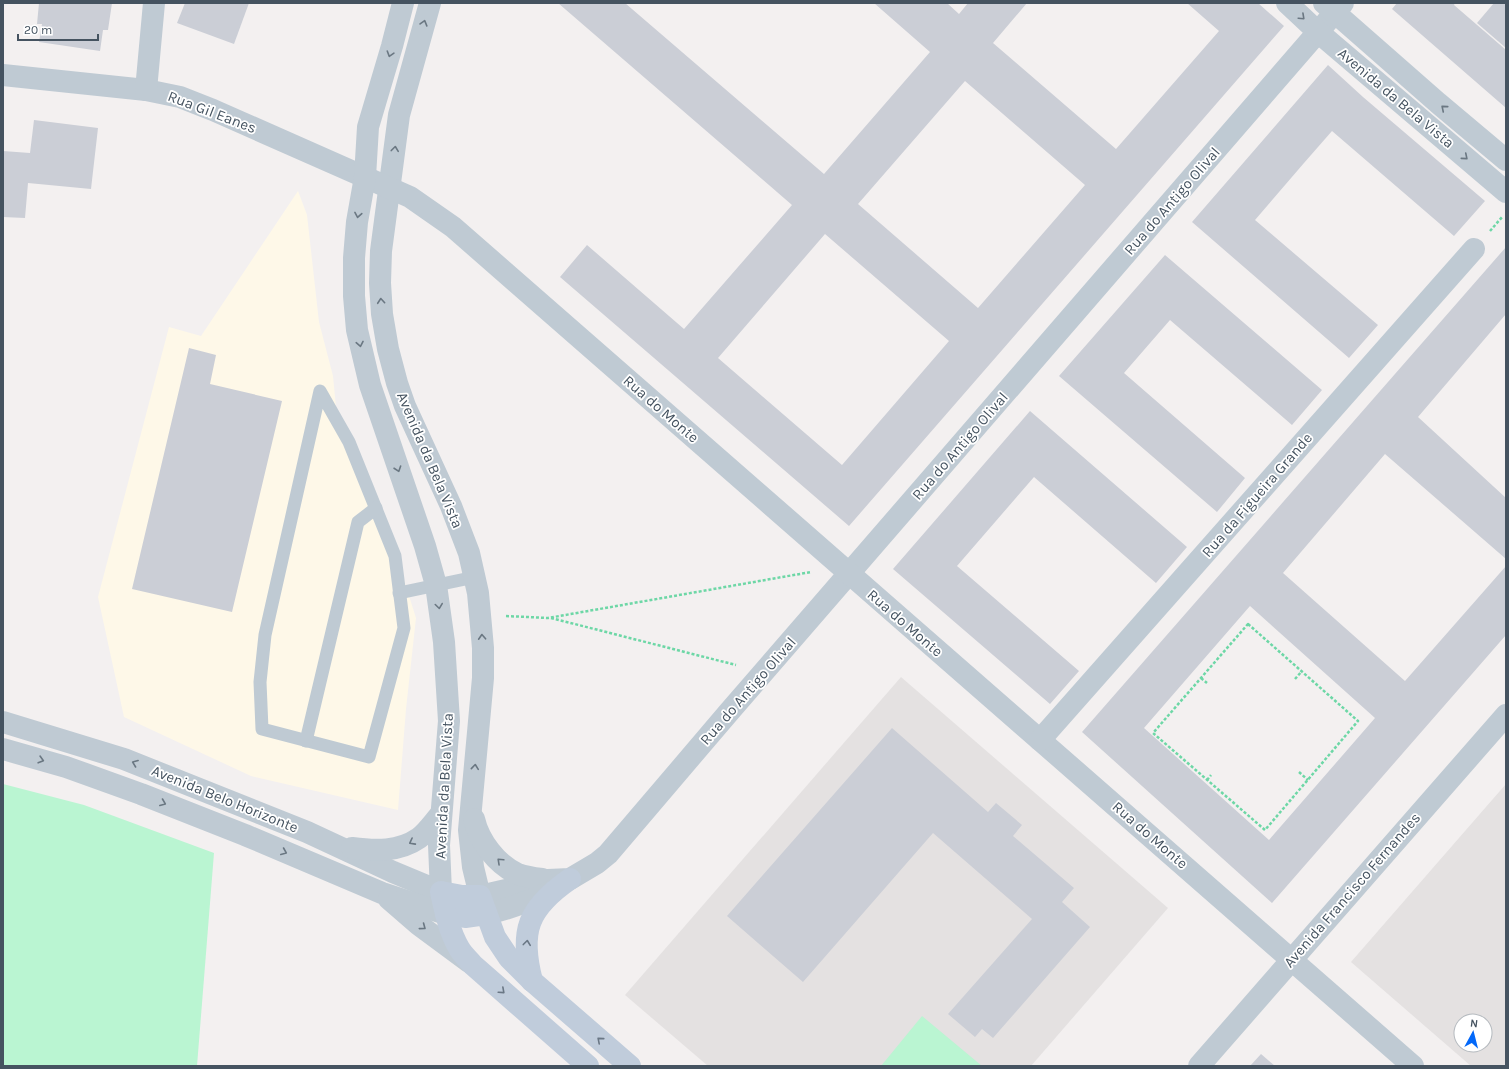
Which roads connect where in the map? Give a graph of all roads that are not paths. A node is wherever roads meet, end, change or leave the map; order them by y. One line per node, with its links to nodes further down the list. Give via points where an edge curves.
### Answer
1 (154, 3): 8 (street)
2 (403, 3): 10 (street, Avenida da Bela Vista, one-way to 10, via 368,127)
3 (430, 3): 11 (street, Avenida da Bela Vista, one-way to 3, via 399,115)
4 (1287, 3): 6 (street, Avenida da Bela Vista, one-way to 6)
5 (1334, 6): 6 (street, Rua do Antigo Olival); 9 (street, Avenida da Bela Vista, one-way to 5, via 1438,103)
6 (1318, 32): 12 (street, Avenida da Bela Vista, one-way to 12); 15 (street, Rua do Antigo Olival)
7 (3, 75): 8 (street, Rua Gil Eanes)
8 (146, 90): 10 (street, Rua Gil Eanes, via 180,97 213,110)
9 (1506, 160)
10 (365, 177): 11 (street, Rua Gil Eanes); 17 (street, Avenida da Bela Vista, one-way to 17, via 354,258 357,330 370,385)
11 (390, 188): 15 (street, Rua do Monte, via 410,197 453,227); 16 (street, Avenida da Bela Vista, one-way to 11, via 451,506 405,406 388,349 380,283 381,251)
12 (1506, 192)
13 (1474, 249): 21 (street, Rua da Figueira Grande)
14 (376, 508): 18 (lane, via 395,556); 22 (lane, via 358,522); 22 (lane, via 349,442 320,391 265,635 260,682 262,729)
15 (849, 574): 21 (street, Rua do Monte); 27 (street, Rua do Antigo Olival, via 608,854 597,864)
16 (475, 577): 17 (lane); 24 (street, Avenida da Bela Vista, one-way to 16, via 483,678 481,616)
17 (436, 585): 18 (lane); 25 (street, Avenida da Bela Vista, one-way to 25, via 444,642 449,721)
18 (399, 592): 22 (lane, via 404,628 368,757)
19 (1506, 715): 32 (street, Avenida Francisco Fernandes)
20 (3, 722): 26 (street, Avenida Belo Horizonte, one-way to 20, via 124,759)
21 (1040, 740): 32 (street, Rua do Monte)
22 (306, 741)
23 (3, 749): 29 (street, Avenida Belo Horizonte, one-way to 29, via 66,767 141,794)
24 (471, 805): 27 (street, one-way to 24, via 517,874 503,864 479,834); 30 (street, Avenida da Bela Vista, via 469,830 473,867)
25 (440, 815): 26 (street, one-way to 26, via 419,838 397,848 374,850); 28 (street, Avenida da Bela Vista)
26 (340, 847): 28 (street, Avenida Belo Horizonte)
27 (557, 883): 30 (street, Rua do Antigo Olival, via 529,901 505,910); 34 (street, one-way to 27, via 526,949 530,921 536,909)
28 (441, 892): 30 (street, Avenida Belo Horizonte, via 462,896); 31 (street, Avenida Belo Horizonte)
29 (382, 893): 31 (street, Avenida Belo Horizonte); 33 (street, Avenida Belo Horizonte, one-way to 33, via 419,925)
30 (483, 905): 31 (street, Avenida Belo Horizonte, via 465,916); 34 (street, via 495,937 509,958)
31 (446, 914): 33 (street, Avenida Belo Horizonte, via 459,949)
32 (1292, 959): 37 (street, Avenida Francisco Fernandes); 38 (street, Rua do Monte)
33 (473, 965): 35 (street, Avenida Belo Horizonte, one-way to 35)
34 (532, 981): 36 (street, one-way to 34)
35 (588, 1066)
36 (630, 1066)
37 (1199, 1066)
38 (1414, 1066)

